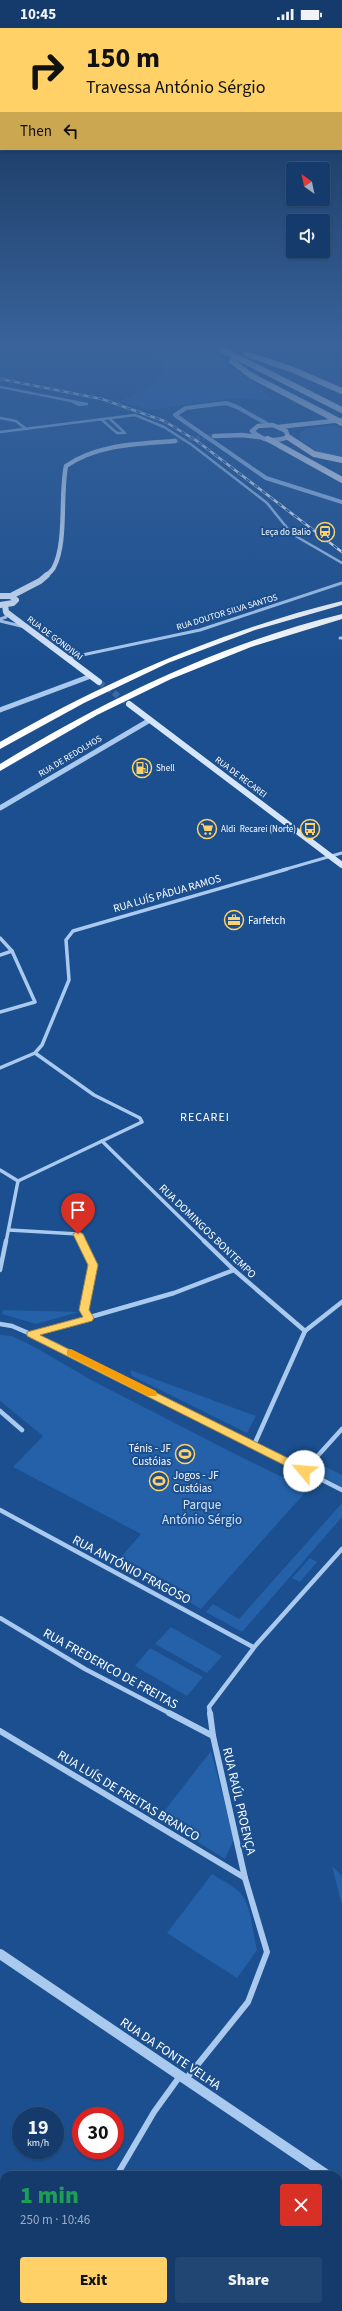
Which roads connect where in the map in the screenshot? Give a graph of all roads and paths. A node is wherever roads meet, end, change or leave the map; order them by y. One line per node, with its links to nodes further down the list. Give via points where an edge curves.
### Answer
1 (114, 450): 12 (main road, via 79,457 66,466 63,474 60,548 54,568 40,581)
2 (197, 450): 9 (street, via 274,509 292,534)
3 (224, 450): 8 (street, via 266,478)
4 (285, 450): 7 (highway)
5 (308, 450): 6 (highway, via 314,454)
6 (342, 460)
7 (342, 480)
8 (342, 502)
9 (342, 563)
10 (342, 583): 19 (street, RUA DOUTOR SILVA SANTOS, via 200,630)
11 (0, 596): 12 (main road)
12 (12, 596): 14 (main road, via 15,602)
13 (342, 603): 25 (highway, via 247,631 171,659 102,690)
14 (3, 605): 15 (main road)
15 (6, 612): 17 (street, via 6,617); 18 (main road, RUA DE GONDIVAI)
16 (342, 616): 26 (highway, via 192,666 114,702)
17 (0, 620): 18 (street)
18 (26, 628): 19 (main road, RUA DE GONDIVAI)
19 (68, 658): 20 (main road, RUA DE GONDIVAI)
20 (91, 676): 21 (main road, RUA DE GONDIVAI); 23 (street)
21 (99, 682)
22 (129, 704): 24 (main road, RUA DE RECAREI)
23 (0, 710)
24 (150, 720): 27 (street, RUA DE REDOLHOS); 29 (main road, RUA DE RECAREI)
25 (0, 746)
26 (0, 768)
27 (0, 808)
28 (342, 853): 29 (street, RUA LUÍS PÁDUA RAMOS)
29 (331, 856): 30 (main road, RUA DE RECAREI); 35 (street, RUA LUÍS PÁDUA RAMOS, via 77,928 66,940 70,975 64,995 42,1045)
30 (342, 865)
31 (0, 938): 32 (street)
32 (12, 951): 33 (street); 34 (street, via 35,1002)
33 (0, 955)
34 (0, 1012)
35 (35, 1053): 36 (street); 37 (street, via 94,1096 142,1120 139,1124)
36 (0, 1068)
37 (102, 1141): 39 (street); 42 (street, RUA DOMINGOS BONTEMPO)
38 (0, 1170): 39 (street)
39 (18, 1181): 40 (street)
40 (9, 1230): 41 (street); 44 (street, via 78,1234 93,1265 84,1310)
41 (0, 1270)
42 (234, 1270): 44 (street, via 174,1293); 46 (street, RUA DOMINGOS BONTEMPO)
43 (342, 1302): 46 (street)
44 (89, 1318): 47 (street)
45 (0, 1324): 47 (street)
46 (305, 1331): 51 (street)
47 (30, 1334): 51 (street)
48 (0, 1411): 50 (street)
49 (342, 1429): 52 (street)
50 (22, 1430)
51 (254, 1445): 52 (street)
52 (304, 1471): 53 (street)
53 (342, 1490)
54 (0, 1510): 57 (street, RUA ANTÓNIO FRAGOSO)
55 (342, 1549): 57 (street, RUA RAÚL PROENÇA)
56 (0, 1618): 59 (street, RUA FREDERICO DE FREITAS, via 85,1669)
57 (254, 1647): 59 (street, RUA RAÚL PROENÇA, via 227,1679 209,1707)
58 (0, 1731): 60 (street, RUA LUÍS DE FREITAS BRANCO)
59 (214, 1736): 60 (street, RUA RAÚL PROENÇA)
60 (245, 1878): 62 (street, RUA RAÚL PROENÇA, via 267,1952 248,2002)
61 (0, 1954): 62 (street, RUA DA FONTE VELHA)
62 (183, 2078): 63 (street, RUA RAÚL PROENÇA, via 154,2112); 64 (street, RUA DA FONTE VELHA)
63 (119, 2171)
64 (321, 2171)

